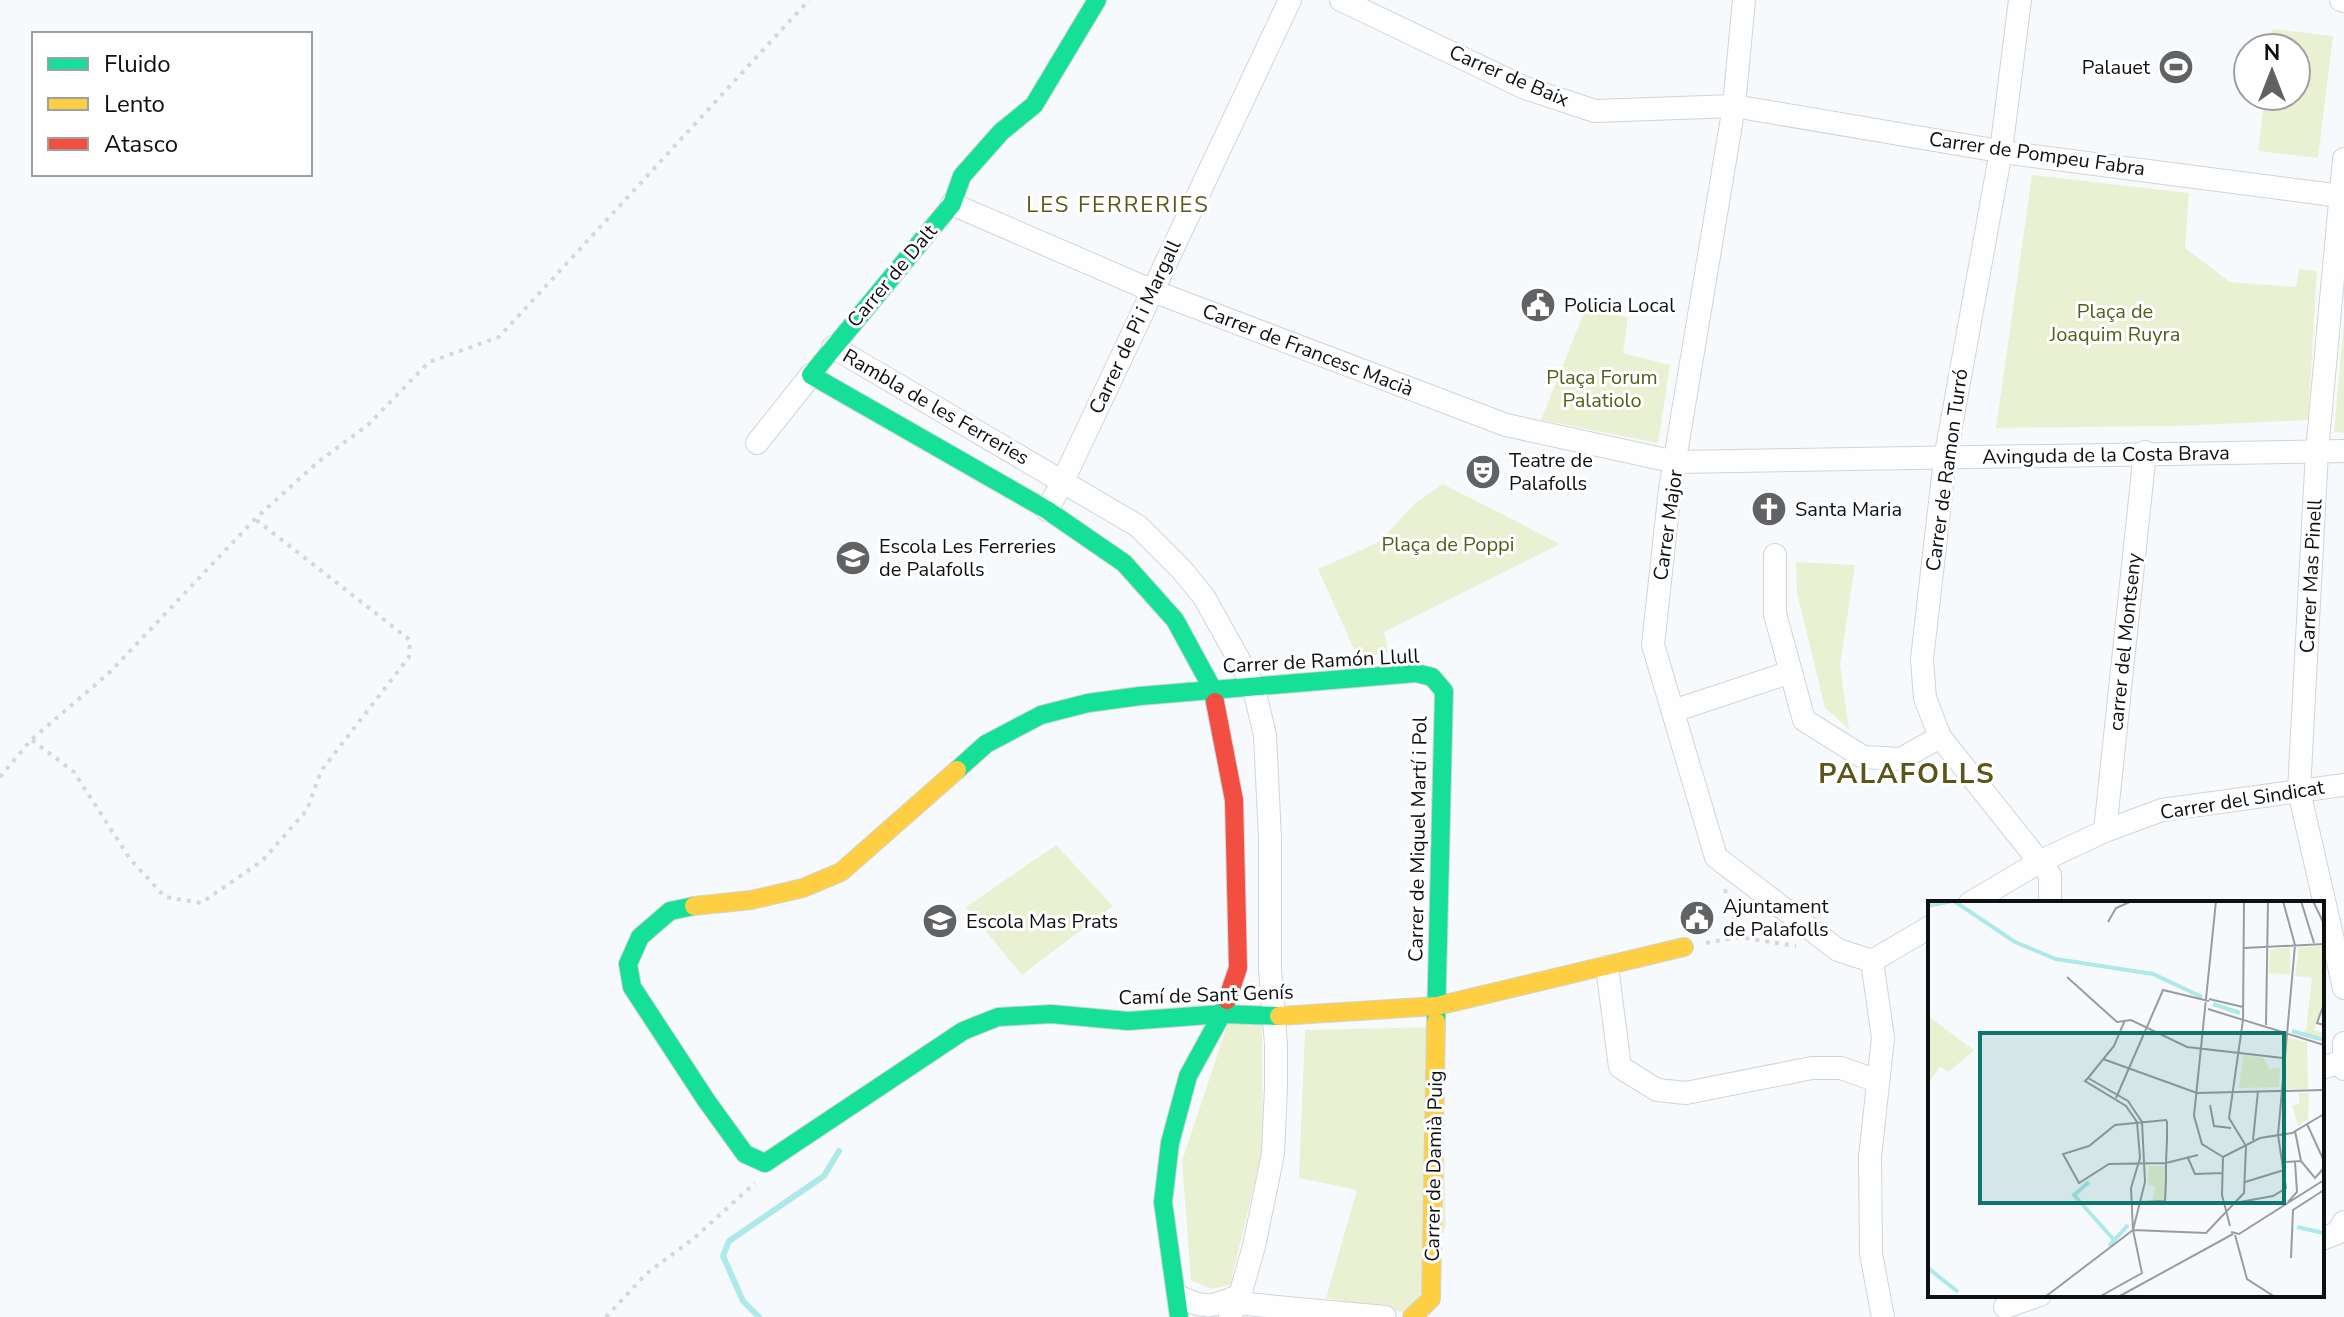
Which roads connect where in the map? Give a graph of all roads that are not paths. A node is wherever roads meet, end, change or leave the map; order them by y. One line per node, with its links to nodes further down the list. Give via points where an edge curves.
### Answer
1 (1097, 0): 10 (street, Carrer de Dalt, via 1034,105 962,176)
2 (1290, 0): 11 (street, Carrer de Pi i Margall)
3 (1341, 0): 6 (street, Carrer de Baix, via 1525,88 1595,111)
4 (1744, 0): 6 (street, Carrer Major)
5 (2020, 0): 7 (street, Carrer de Ramon Turró)
6 (1734, 106): 7 (street, Carrer de Pompeu Fabra); 19 (street, Carrer Major)
7 (2001, 151): 9 (street, Carrer de Pompeu Fabra); 18 (street, Carrer de Ramon Turró)
8 (2344, 159): 9 (street, Carrer Mas Pinell)
9 (2341, 196): 15 (street, Carrer Mas Pinell)
10 (952, 204): 11 (street, Carrer de Francesc Macià); 12 (street, Carrer de Dalt)
11 (1153, 291): 19 (street, Carrer de Francesc Macià, via 1506,425); 20 (street, Carrer de Pi i Margall)
12 (833, 347): 13 (street, Rambla de les Ferreries); 20 (street, Rambla de les Ferreries)
13 (811, 375): 14 (street); 21 (street, Rambla de les Ferreries)
14 (757, 443)
15 (2317, 451): 16 (street, Avinguda de la Costa Brava); 17 (street, Avinguda de la Costa Brava); 30 (street, Carrer Mas Pinell)
16 (2344, 451)
17 (2145, 452): 18 (street, Avinguda de la Costa Brava); 31 (street, carrer del Montseny)
18 (1945, 459): 19 (street, Avinguda de la Costa Brava); 28 (street, Carrer de Ramon Turró, via 1922,659 1925,698)
19 (1676, 462): 27 (street, Carrer Major, via 1653,645)
20 (1063, 481): 21 (street, Carrer de Pi i Margall); 25 (street, Rambla de les Ferreries, via 1138,526 1182,570 1204,597)
21 (1047, 510): 26 (street, Rambla de les Ferreries, via 1124,563 1175,620)
22 (1775, 555): 23 (street, via 1775,614)
23 (1791, 672): 27 (street); 28 (street, via 1804,720 1863,757 1901,759)
24 (1432, 677): 25 (street, Carrer de Ramón Llull, via 1416,673); 40 (street, Carrer de Miquel Martí i Pol, via 1444,691)
25 (1253, 685): 26 (street, Carrer de Ramón Llull); 42 (street, Rambla de les Ferreries, via 1265,735)
26 (1212, 688): 41 (street, Rambla de les Ferreries, via 1234,800 1238,909 1238,968); 48 (street, Carrer de Ramón Llull, via 1088,703 1041,715 986,744 841,872 751,900 670,911 640,937 628,964 632,987 745,1154)
27 (1673, 711): 37 (street, Carrer Major, via 1716,857 1838,950)
28 (1940, 737): 32 (street, Carrer de Ramon Turró)
29 (2344, 785): 30 (street, Carrer del Sindicat)
30 (2299, 791): 31 (street, Carrer del Sindicat, via 2162,810); 39 (street, Carrer Mas Pinell)
31 (2105, 831): 32 (street, Carrer del Sindicat)
32 (2041, 861): 33 (street, Carrer del Sindicat); 34 (street, Carrer de Ramon Turró, via 2050,875)
33 (1973, 901)
34 (2050, 901)
35 (1928, 928): 37 (street)
36 (1684, 947): 38 (street, Camí de Sant Genís)
37 (1872, 961): 47 (street, via 1883,1038)
38 (1607, 967): 40 (street, Camí de Sant Genís); 47 (street, via 1620,1067 1657,1090 1686,1093 1812,1068 1841,1068)
39 (2344, 988)
40 (1437, 1006): 42 (street, Camí de Sant Genís); 56 (street, Carrer de Damià Puig, via 1431,1299)
41 (1222, 1014): 42 (street, Camí de Sant Genís); 48 (street, Camí de Sant Genís, via 1128,1021 1051,1014 998,1017 963,1031); 53 (street, Rambla de les Ferreries, via 1188,1076 1170,1143 1163,1202)
42 (1272, 1016): 52 (street, Rambla de les Ferreries, via 1273,1154 1254,1246)
43 (2344, 1043): 44 (street)
44 (2343, 1061): 45 (street); 46 (street)
45 (2324, 1067)
46 (2344, 1069)
47 (1878, 1081): 57 (street, via 1870,1157 1871,1254)
48 (765, 1163)
49 (2344, 1222): 50 (street, via 2337,1233)
50 (2324, 1238)
51 (2033, 1297): 54 (street)
52 (1235, 1305): 53 (street); 55 (street)
53 (1179, 1306)
54 (2004, 1306)
55 (1385, 1317)
56 (1412, 1317)
57 (1883, 1317)

